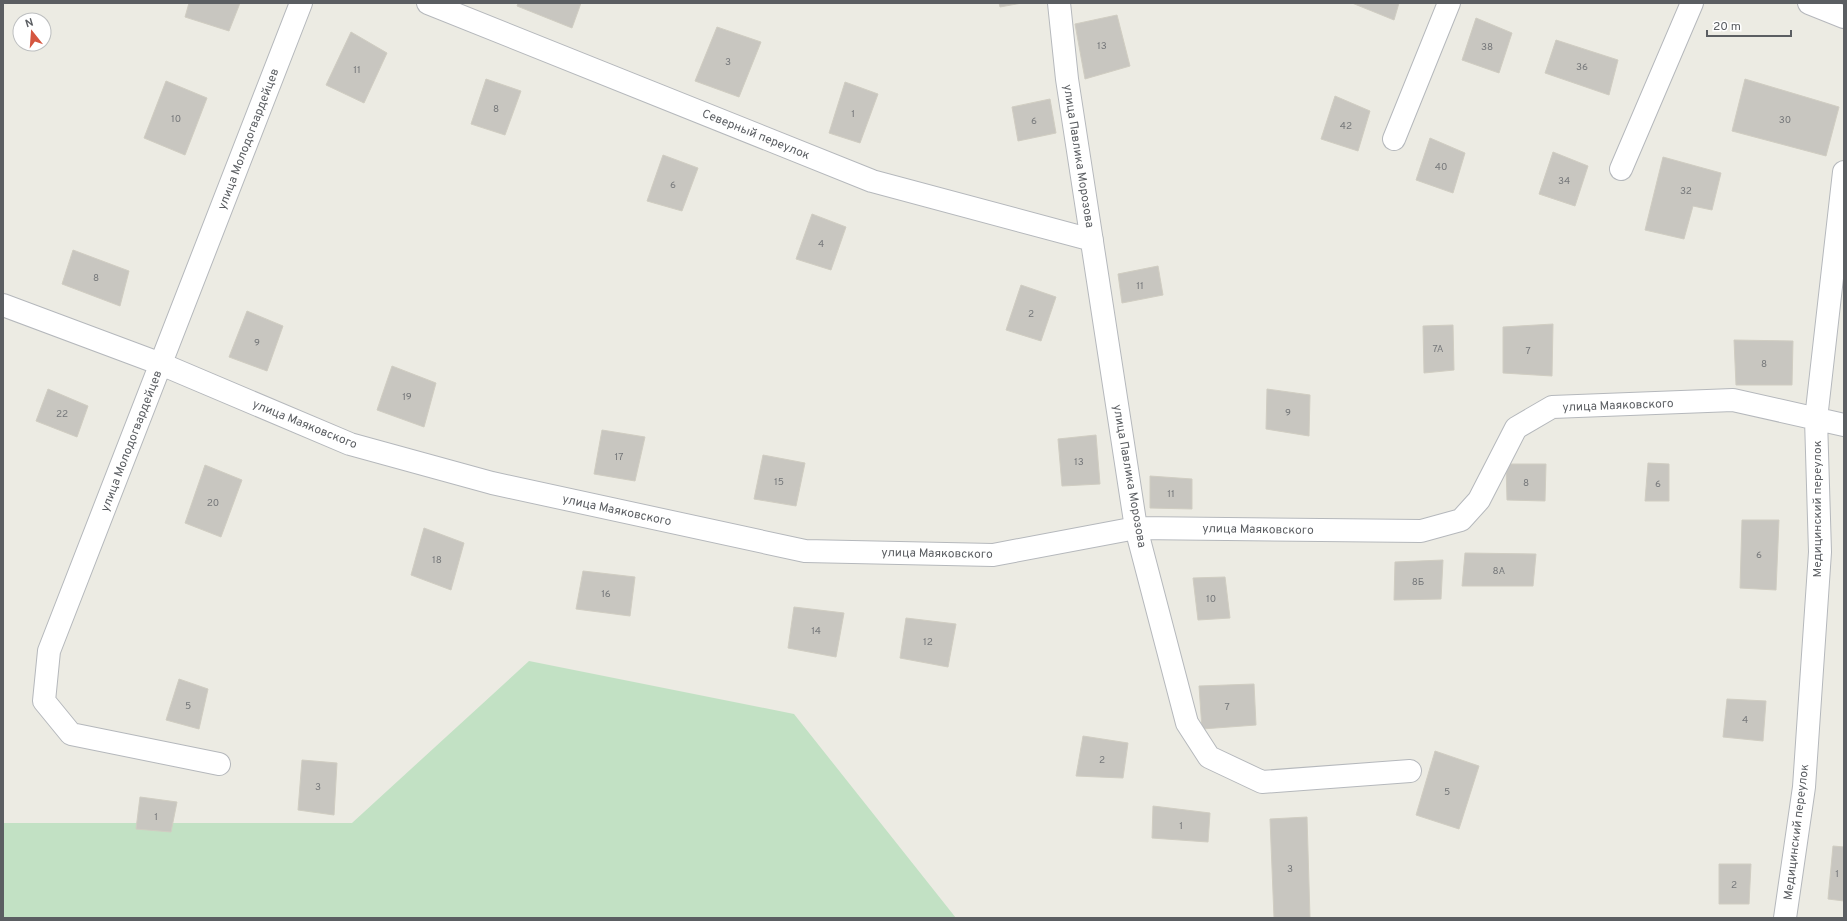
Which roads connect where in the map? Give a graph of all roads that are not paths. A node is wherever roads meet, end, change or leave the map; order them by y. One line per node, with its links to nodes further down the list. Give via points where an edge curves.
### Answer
1 (301, 3): 13 (street, улица Молодогвардейцев)
2 (428, 3): 11 (street, Северный переулок, via 872,181)
3 (1059, 3): 11 (street, улица Павлика Морозова, via 1067,79)
4 (1449, 3): 8 (street)
5 (1692, 3): 9 (street)
6 (1809, 3): 7 (street)
7 (1844, 17)
8 (1394, 139)
9 (1621, 169)
10 (1844, 172): 14 (street, Медицинский переулок)
11 (1092, 240): 16 (street, улица Павлика Морозова)
12 (3, 305): 13 (street, улица Маяковского)
13 (161, 364): 16 (street, улица Маяковского, via 350,444 492,483 805,551 993,555); 17 (street, улица Молодогвардейцев, via 49,651 44,701 71,734)
14 (1816, 419): 15 (street, улица Маяковского); 16 (street, улица Маяковского, via 1733,400 1552,407 1516,428 1479,500 1461,520 1421,531); 19 (street, Медицинский переулок, via 1820,552 1804,787)
15 (1844, 426)
16 (1136, 528): 18 (street, улица Павлика Морозова, via 1187,723 1209,757 1262,782)
17 (219, 764)
18 (1410, 771)
19 (1784, 918)

